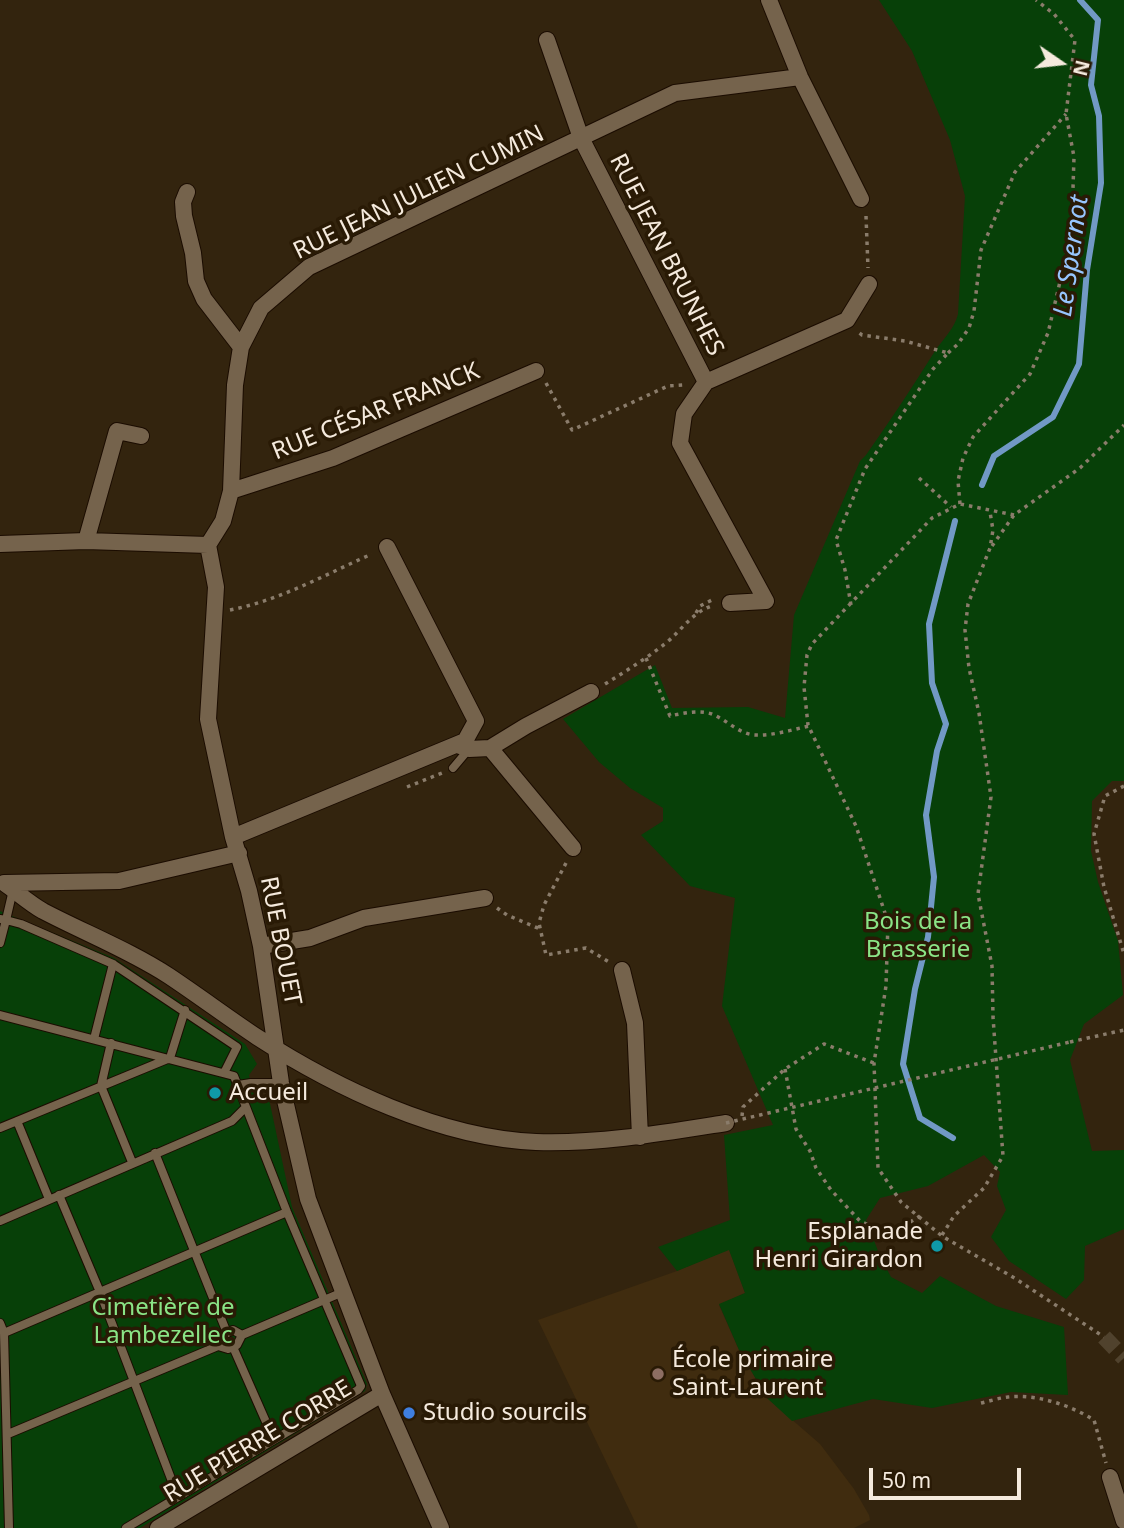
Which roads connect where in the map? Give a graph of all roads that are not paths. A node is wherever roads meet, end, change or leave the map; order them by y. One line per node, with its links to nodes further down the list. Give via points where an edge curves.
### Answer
1 (769, 0): 3 (street)
2 (547, 40): 4 (street, RUE JEAN BRUNHES)
3 (800, 78): 4 (street, RUE JEAN JULIEN CUMIN, via 675,93); 6 (street)
4 (581, 138): 8 (street, RUE JEAN JULIEN CUMIN, via 309,267 261,308); 10 (street, RUE JEAN BRUNHES)
5 (187, 192): 8 (street, via 184,216 196,281 204,299)
6 (861, 199)
7 (869, 284): 10 (street, via 847,320)
8 (241, 347): 12 (street, RUE JEAN JULIEN CUMIN)
9 (536, 371): 12 (street, RUE CÉSAR FRANCK, via 333,458)
10 (706, 382): 17 (street, RUE JEAN BRUNHES, via 684,414 680,443 766,601)
11 (141, 436): 13 (street, via 117,431)
12 (231, 491): 15 (street, RUE JEAN JULIEN CUMIN, via 223,521)
13 (86, 541): 14 (street); 15 (street)
14 (0, 544)
15 (208, 545): 22 (street, RUE BOUET, via 216,587 208,719)
16 (387, 547): 19 (street, via 476,721)
17 (724, 600)
18 (591, 692): 20 (street)
19 (463, 747): 20 (street); 21 (lane); 22 (street)
20 (490, 748): 23 (street)
21 (453, 768)
22 (233, 836): 24 (street, RUE BOUET)
23 (573, 848)
24 (239, 853): 25 (street, via 120,881); 29 (street, RUE BOUET)
25 (6, 885): 27 (lane); 36 (street, via 43,911 130,952)
26 (485, 898): 29 (street, via 364,918 310,938)
27 (3, 919): 28 (lane); 30 (lane)
28 (0, 943)
29 (261, 946): 36 (street, RUE BOUET)
30 (113, 964): 32 (lane); 34 (lane)
31 (622, 970): 46 (street, via 635,1023)
32 (185, 1010): 37 (lane); 38 (lane, via 237,1047)
33 (0, 1015): 34 (lane)
34 (94, 1039): 35 (lane)
35 (111, 1043): 37 (lane); 41 (lane)
36 (276, 1049): 39 (street, RUE BOUET); 46 (street, via 345,1086 440,1125 489,1137 536,1142)
37 (170, 1058): 38 (lane); 41 (lane)
38 (224, 1073): 40 (lane, via 234,1076)
39 (281, 1083): 40 (lane); 55 (street, RUE BOUET, via 308,1199)
40 (238, 1085): 42 (lane)
41 (101, 1086): 43 (lane); 48 (lane)
42 (246, 1107): 47 (lane, via 232,1121); 51 (lane)
43 (17, 1121): 45 (lane); 50 (lane)
44 (726, 1123): 46 (street)
45 (0, 1128)
46 (640, 1137)
47 (155, 1153): 48 (lane); 53 (lane)
48 (132, 1162): 49 (lane)
49 (59, 1195): 50 (lane); 54 (lane)
50 (49, 1199): 52 (lane)
51 (286, 1212): 53 (lane); 56 (lane)
52 (0, 1221)
53 (193, 1251): 54 (lane); 59 (lane)
54 (100, 1292): 58 (lane); 63 (lane)
55 (343, 1292): 56 (lane); 64 (street, RUE BOUET)
56 (325, 1300): 60 (lane); 66 (lane, via 361,1386)
57 (0, 1323): 58 (lane)
58 (4, 1333): 65 (lane)
59 (228, 1333): 60 (lane, via 233,1330); 61 (lane)
60 (242, 1335): 62 (lane)
61 (218, 1346): 62 (lane); 63 (lane)
62 (233, 1347): 66 (lane)
63 (134, 1381): 65 (lane); 68 (lane)
64 (382, 1394): 72 (street, RUE PIERRE CORRE); 73 (street, RUE BOUET)
65 (8, 1434): 70 (lane)
66 (274, 1440): 68 (lane)
67 (1110, 1476): 69 (street)
68 (178, 1497): 71 (lane)
69 (1124, 1521)
70 (9, 1528)
71 (126, 1528)
72 (158, 1528)
73 (441, 1528)

